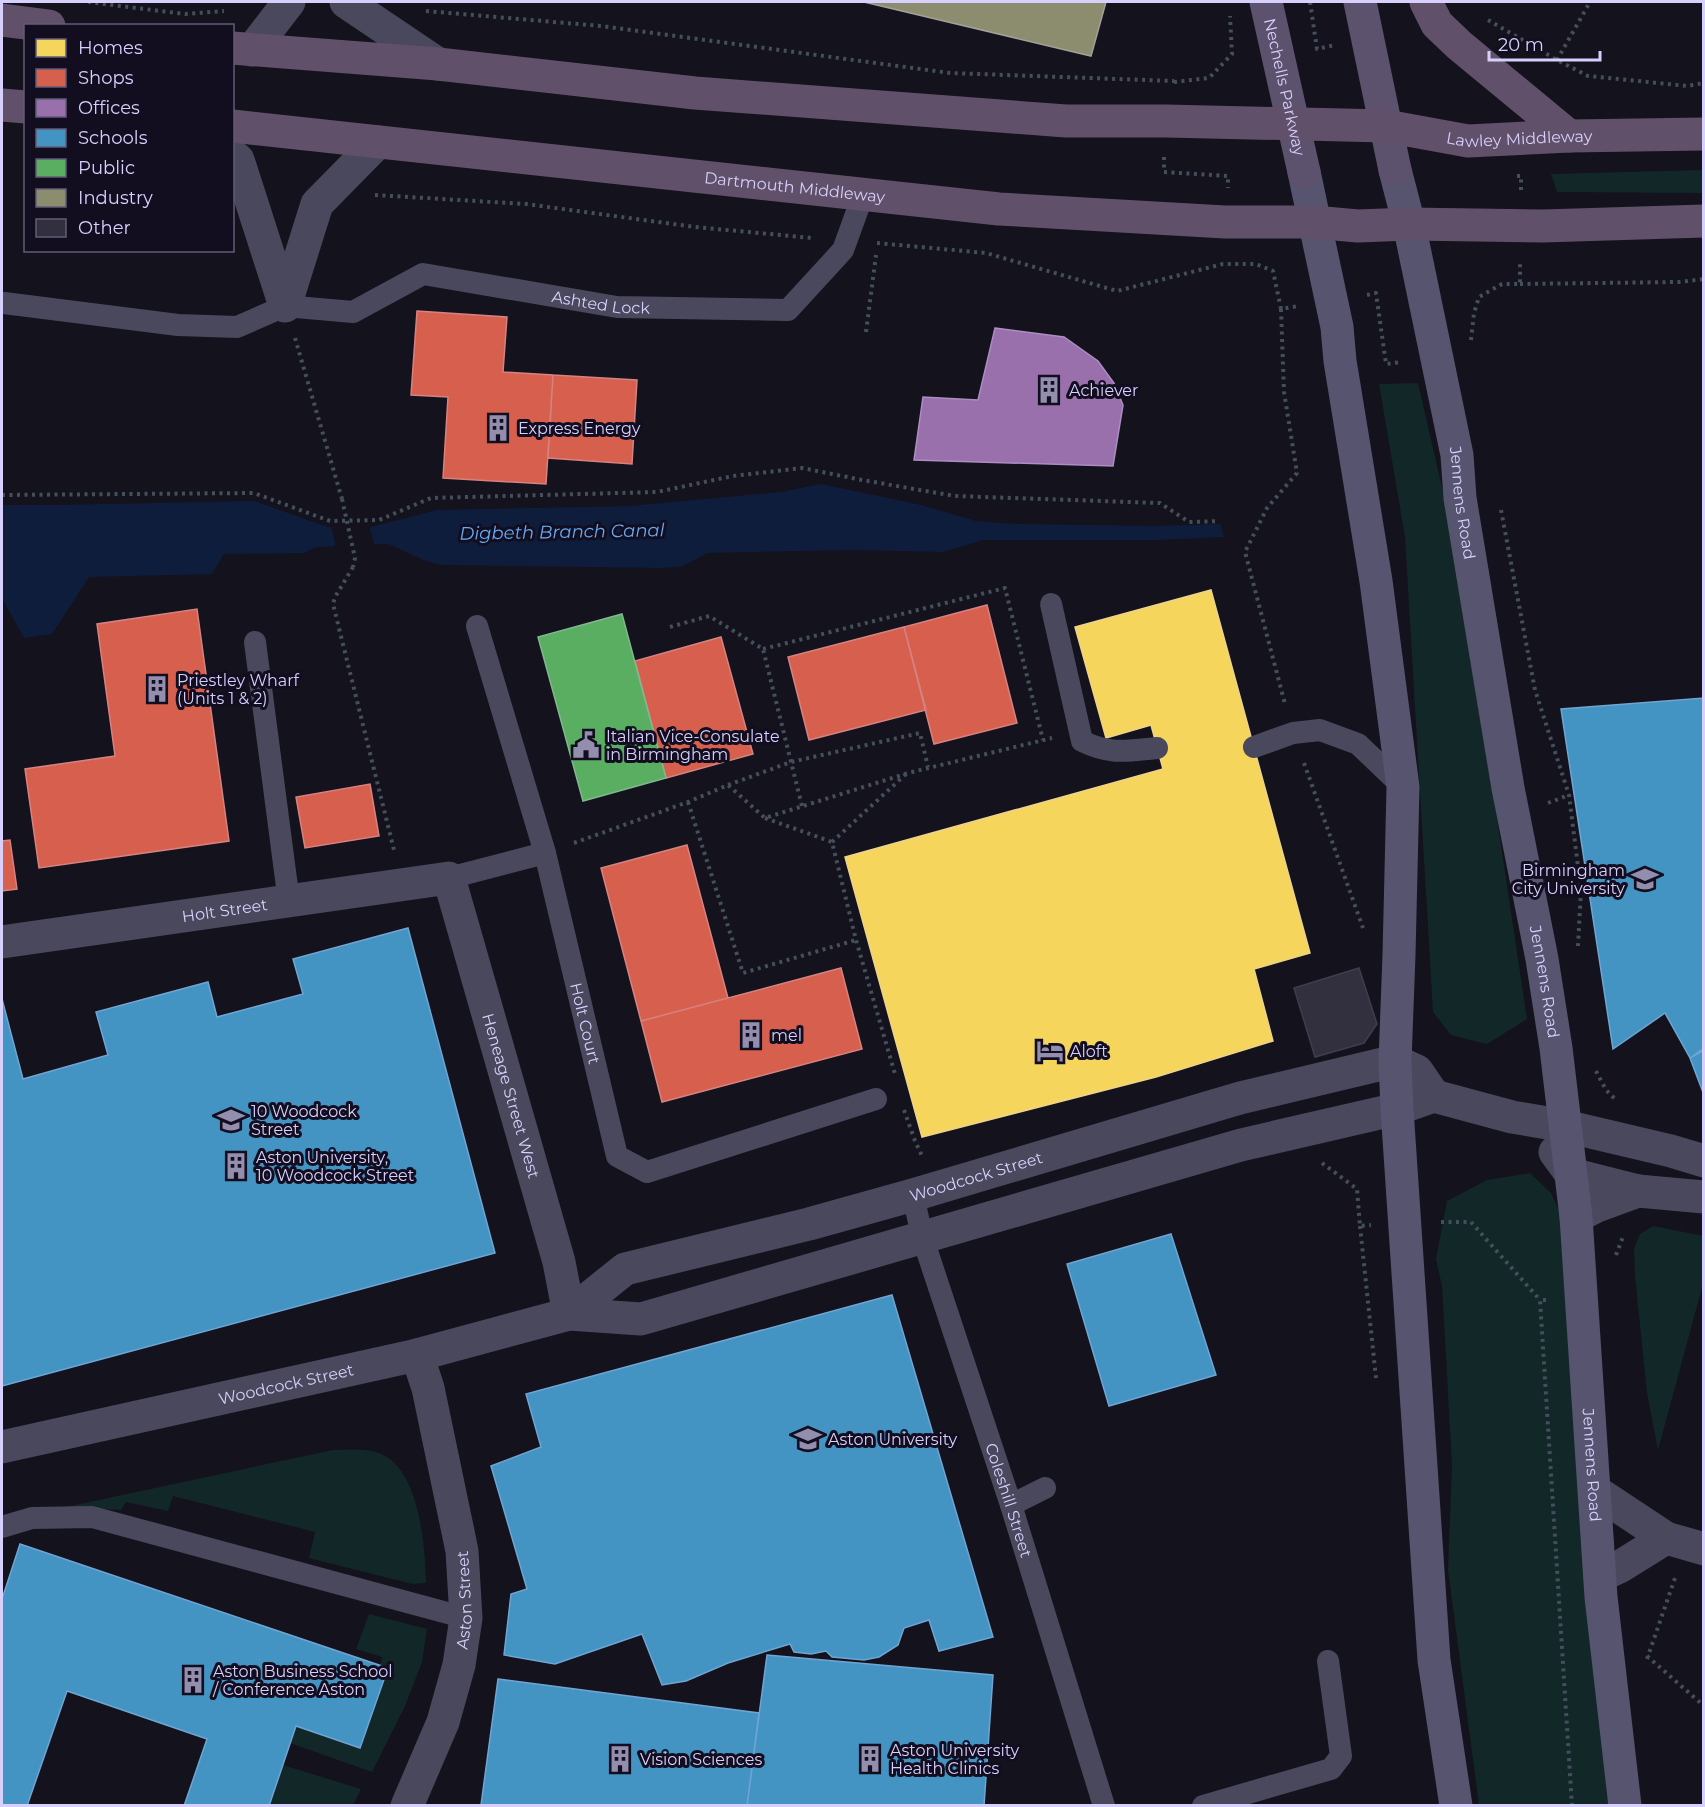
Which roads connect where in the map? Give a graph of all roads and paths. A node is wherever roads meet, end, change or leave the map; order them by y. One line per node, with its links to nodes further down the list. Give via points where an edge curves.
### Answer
1 (88, 2): 8 (path, via 185,14)
2 (289, 2): 12 (street)
3 (345, 2): 13 (street)
4 (1266, 2): 18 (main road, Nechells Parkway)
5 (1360, 2): 20 (main road)
6 (1426, 2): 22 (highway, via 1437,24 1459,45)
7 (1590, 2): 15 (path, via 1557,60 1588,75 1687,86)
8 (232, 10)
9 (420, 11): 14 (path, via 601,26 950,73)
10 (2, 20): 11 (highway)
11 (33, 24)
12 (242, 49): 13 (highway)
13 (438, 64): 18 (highway, via 695,93 1066,121)
14 (1174, 81)
15 (1704, 83)
16 (2, 105): 17 (highway)
17 (24, 107)
18 (1293, 124): 20 (highway, Lawley Middleway); 28 (main road, Nechells Parkway)
19 (234, 126): 23 (highway, Dartmouth Middleway)
20 (1386, 126): 22 (highway, Lawley Middleway, via 1468,141); 29 (main road, Jennens Road)
21 (1704, 134): 22 (highway, Lawley Middleway)
22 (1569, 136)
23 (378, 142): 25 (street); 26 (highway, Dartmouth Middleway)
24 (234, 156): 36 (street)
25 (330, 192): 30 (path, via 526,204 695,227); 36 (street, via 317,204)
26 (863, 195): 28 (highway, Dartmouth Middleway, via 999,209 1225,222); 30 (lane, Ashted Lock)
27 (1704, 221): 29 (highway, via 1543,226)
28 (1313, 222): 29 (highway, Dartmouth Middleway, via 1358,226); 56 (main road, via 1337,327 1376,581)
29 (1409, 224): 77 (main road, Jennens Road, via 1457,454 1460,498 1506,776 1542,959)
30 (847, 241): 32 (path, via 986,253 1117,291); 36 (lane, Ashted Lock, via 788,310 617,307 423,274 353,312)
31 (876, 255): 38 (path)
32 (1223, 264)
33 (1704, 279): 34 (path)
34 (1520, 284)
35 (4, 303): 36 (lane, via 178,324 237,327)
36 (285, 306): 65 (path, bridge, via 342,499 355,558 333,604)
37 (1281, 309): 42 (path, via 1284,392 1297,473 1267,508)
38 (866, 332)
39 (2, 495): 41 (path, via 254,493 330,521 379,520 431,498 657,492 733,476 802,468 955,495 1160,503 1189,522)
40 (1501, 508): 57 (path, via 1535,690)
41 (1219, 521)
42 (1245, 552)
43 (1051, 604): 48 (lane)
44 (477, 626): 63 (lane, Holt Court)
45 (669, 627): 47 (path, via 709,616)
46 (255, 642): 66 (lane)
47 (763, 649): 49 (path, via 1005,588); 52 (path)
48 (1079, 733): 49 (path); 51 (lane, via 1082,741 1098,749 1116,752)
49 (1043, 740): 53 (path)
50 (1254, 747): 56 (lane, via 1293,733 1320,730 1358,744)
51 (1157, 748)
52 (791, 762): 53 (path, via 920,733); 55 (path); 60 (path)
53 (928, 767): 54 (path)
54 (908, 772): 60 (path); 62 (path)
55 (728, 785): 58 (path); 61 (path)
56 (1402, 787): 71 (main road)
57 (1569, 795): 59 (path); 69 (path, via 1581,890)
58 (688, 802): 63 (path); 67 (path, via 743,974)
59 (1543, 805)
60 (802, 806): 61 (path)
61 (765, 818): 62 (path)
62 (832, 842): 67 (path)
63 (545, 853): 64 (lane); 73 (lane, Holt Court, via 617,1155 647,1173)
64 (449, 878): 65 (street, Holt Street); 90 (street, Heneage Street West, via 559,1262)
65 (403, 885): 66 (street, Holt Street)
66 (289, 902): 68 (street, Holt Street)
67 (856, 940): 70 (path)
68 (2, 942)
69 (1578, 946)
70 (890, 1054)
71 (1395, 1062): 72 (street, via 1417,1071); 74 (main road); 83 (street, Woodcock Street, via 1240,1098)
72 (1434, 1096): 74 (street, Woodcock Street); 76 (street)
73 (876, 1099)
74 (1397, 1109): 86 (main road); 87 (street, Woodcock Street, via 1241,1145)
75 (905, 1115): 78 (path)
76 (1533, 1121): 77 (street); 81 (street)
77 (1565, 1126): 80 (street); 81 (main road, Jennens Road)
78 (915, 1141)
79 (1314, 1156): 86 (path, via 1357,1189 1360,1226)
80 (1704, 1161)
81 (1571, 1174): 82 (street); 85 (main road, Jennens Road)
82 (1638, 1191): 84 (street); 85 (street)
83 (913, 1195): 87 (lane, Coleshill Street); 90 (street, Woodcock Street, via 626,1269)
84 (1704, 1197)
85 (1576, 1218): 89 (main road, Jennens Road)
86 (1403, 1221): 88 (path, via 1470,1222); 105 (main road, via 1434,1660)
87 (922, 1236): 90 (street, Woodcock Street, via 641,1319); 95 (lane, Coleshill Street)
88 (1540, 1300): 89 (path); 106 (path)
89 (1583, 1300): 94 (main road, Jennens Road)
90 (569, 1314): 91 (street, Woodcock Street)
91 (417, 1355): 92 (street, Woodcock Street); 99 (street, Aston Street, via 428,1388 462,1551)
92 (2, 1447)
93 (1045, 1488): 95 (lane)
94 (1595, 1491): 97 (street); 98 (main road, Jennens Road)
95 (1011, 1505): 103 (lane, Coleshill Street)
96 (2, 1527): 99 (lane, via 32,1518 92,1517)
97 (1684, 1543): 98 (street); 101 (path, via 1679,1569 1647,1656)
98 (1600, 1576): 107 (main road, Jennens Road)
99 (466, 1618): 102 (street, Aston Street, via 459,1665 443,1722)
100 (1328, 1661): 104 (lane, via 1341,1756 1331,1769)
101 (1704, 1706)
102 (407, 1806)
103 (1104, 1806)
104 (1203, 1806)
105 (1456, 1806)
106 (1572, 1806)
107 (1625, 1806)

